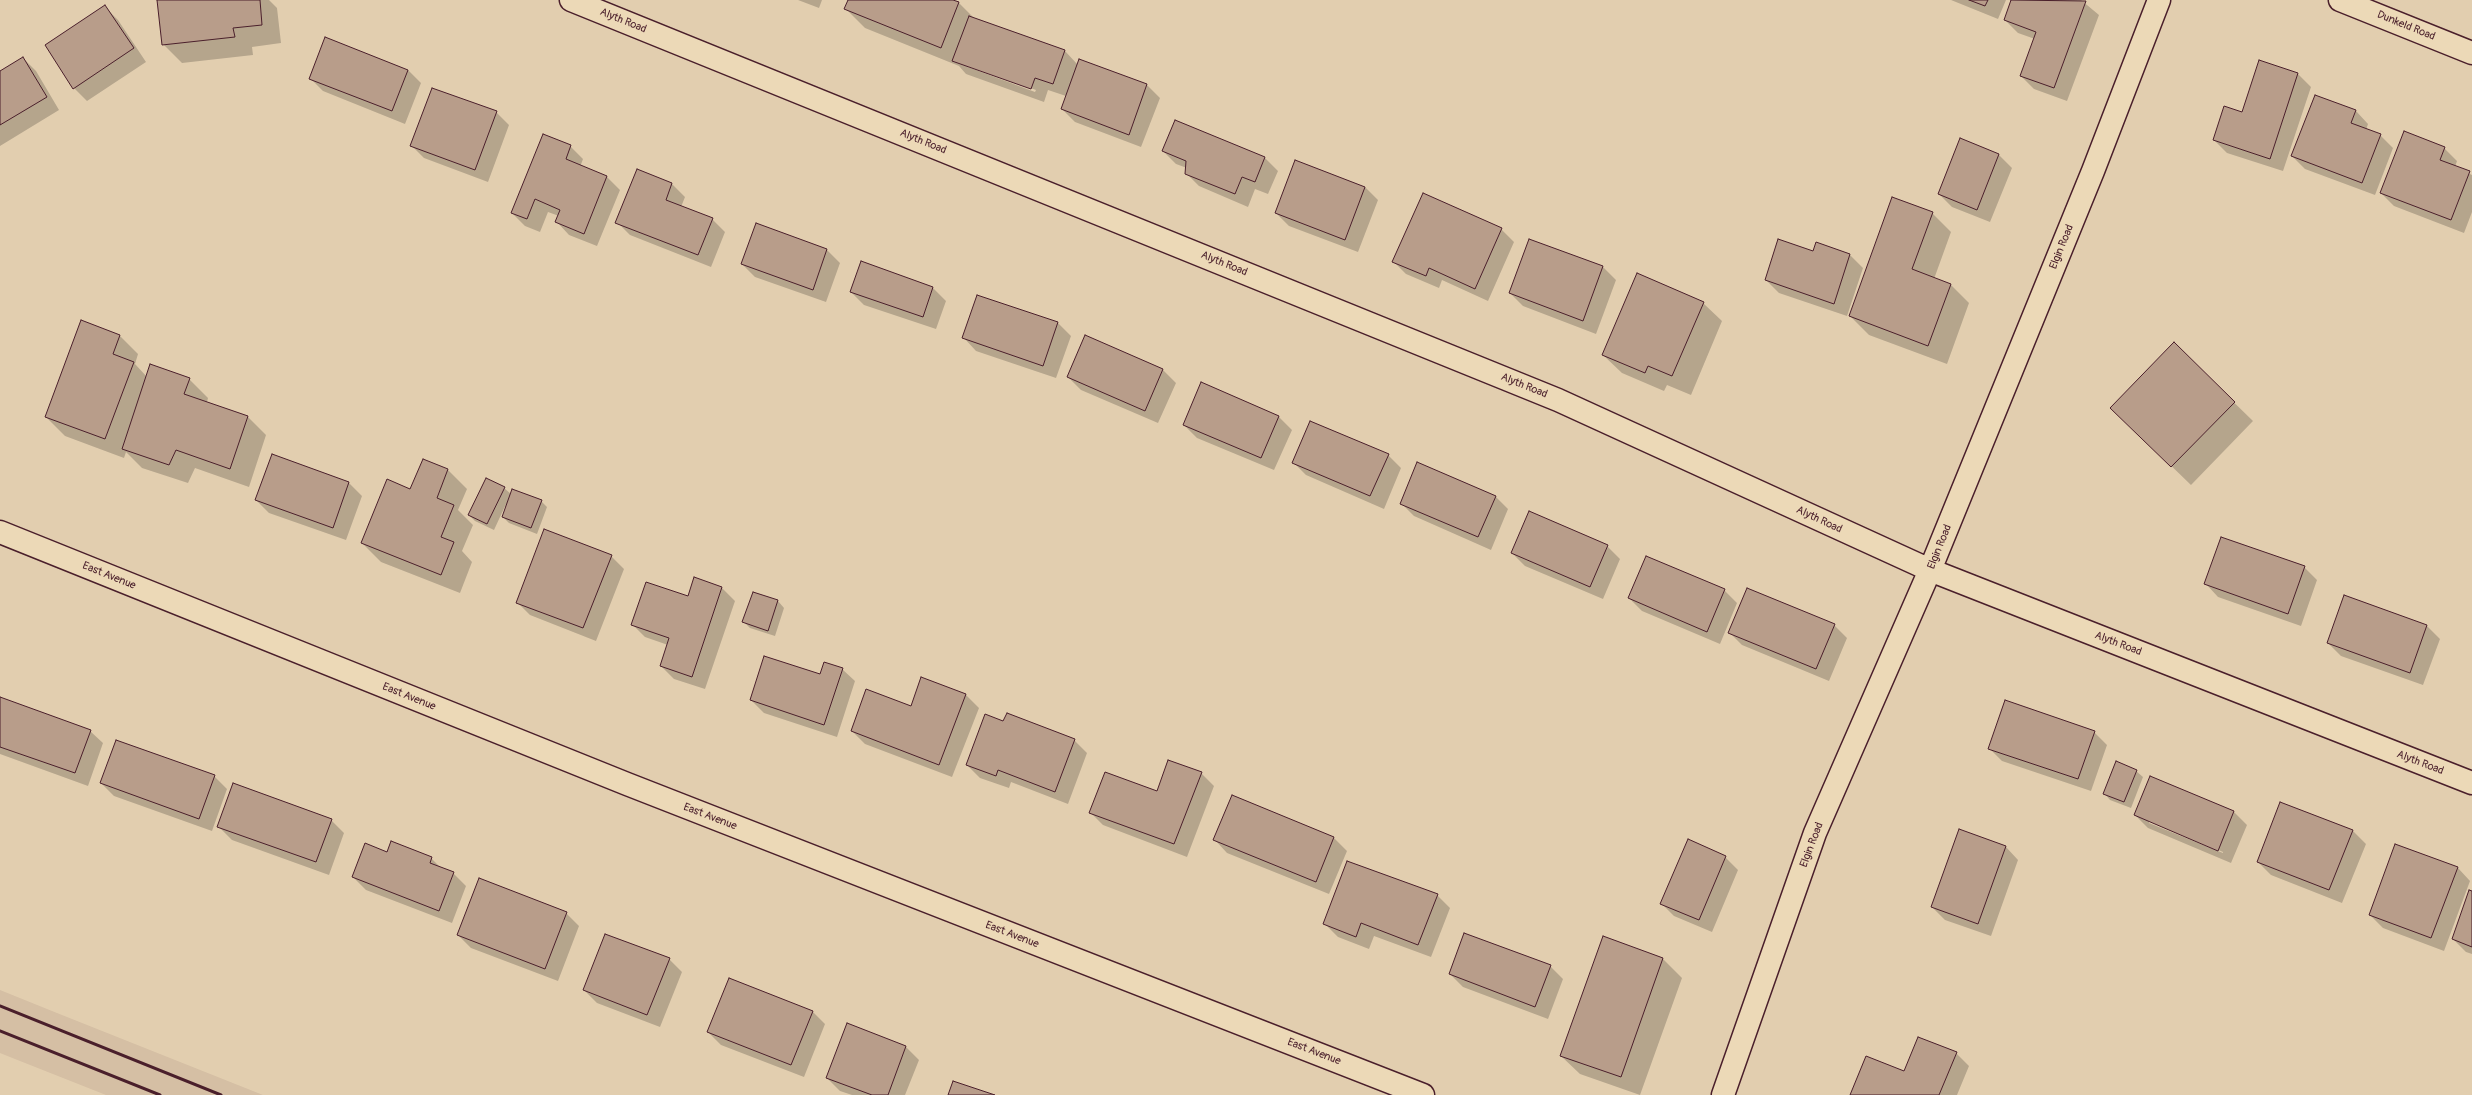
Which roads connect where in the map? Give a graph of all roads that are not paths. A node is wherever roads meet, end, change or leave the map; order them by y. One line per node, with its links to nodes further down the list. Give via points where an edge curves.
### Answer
1 (571, 0): 6 (street, Alyth Road, via 1558,400)
2 (2159, 0): 6 (street, Elgin Road, via 2093,171)
3 (2340, 0): 4 (street, Dunkeld Road)
4 (2472, 53)
5 (0, 532): 8 (street, East Avenue, via 620,782)
6 (1930, 570): 7 (street, Alyth Road); 9 (street, Elgin Road, via 1815,833)
7 (2472, 783)
8 (1423, 1095)
9 (1724, 1095)

